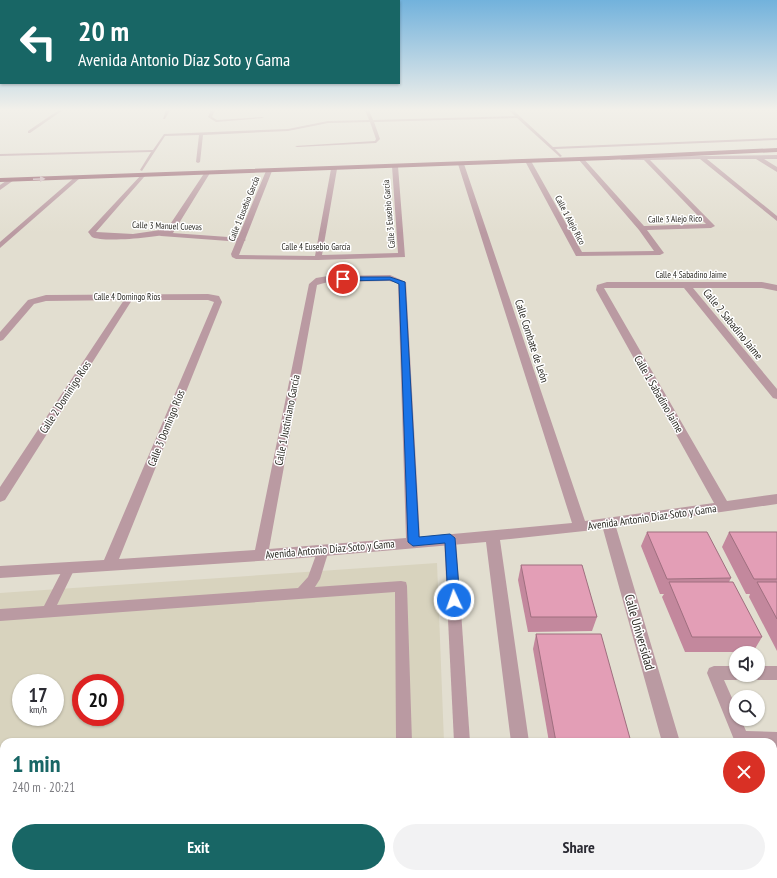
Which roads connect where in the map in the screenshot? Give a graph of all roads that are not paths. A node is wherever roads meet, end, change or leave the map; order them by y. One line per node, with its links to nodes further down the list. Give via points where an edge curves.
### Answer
1 (154, 151): 5 (lane); 20 (lane)
2 (199, 151): 14 (lane)
3 (556, 151): 6 (lane)
4 (765, 151): 7 (main road)
5 (0, 155)
6 (560, 156): 7 (main road); 20 (main road)
7 (700, 156): 8 (street); 10 (main road); 12 (street); 27 (street)
8 (757, 157): 9 (street); 18 (street)
9 (777, 157)
10 (608, 158): 11 (main road); 12 (street)
11 (581, 159): 13 (main road); 28 (street)
12 (646, 159): 28 (street, Calle 3 Alejo Rico, via 711,226)
13 (528, 161): 15 (main road); 28 (street, Calle 1 Alejo Rico, via 579,254 660,253)
14 (198, 162)
15 (461, 164): 16 (main road); 46 (street, Calle Combate de León)
16 (395, 166): 17 (main road); 33 (street, Calle 3 Eusebio García, via 402,255)
17 (334, 169): 19 (main road); 34 (street)
18 (777, 170)
19 (269, 171): 21 (main road); 30 (street, Calle 1 Eusebio García)
20 (142, 173): 21 (main road); 22 (main road); 23 (main road); 29 (street, Calle 3 Manuel Cuevas, via 92,232 94,235)
21 (206, 173): 29 (street, via 170,231)
22 (0, 174)
23 (77, 178): 25 (main road, one-way to 23); 31 (street)
24 (0, 180): 25 (main road)
25 (11, 180): 26 (street)
26 (0, 188)
27 (777, 219)
28 (642, 228)
29 (161, 234): 30 (street, Calle 3 Manuel Cuevas)
30 (242, 240): 32 (street, Calle 1 Eusebio García)
31 (0, 246)
32 (235, 254): 34 (street, Calle 4 Eusebio García, via 236,257)
33 (398, 257): 34 (street, Calle 4 Eusebio García)
34 (318, 258)
35 (607, 285): 36 (street, Calle 4 Sabadino Jaime); 44 (street, Calle 1 Sabadino Jaime, via 600,287 600,290)
36 (686, 285): 37 (street, Calle 4 Sabadino Jaime); 41 (street, Calle 2 Sabadino Jaime)
37 (776, 287)
38 (130, 297): 39 (street, Calle 4 Domingo Ríos); 40 (street, Calle 4 Domingo Ríos, via 46,298 31,302); 42 (street, Calle 2 Dominigo Ríos)
39 (208, 297): 52 (street, Calle 3 Domingo Ríos, via 216,298 218,302)
40 (0, 338)
41 (777, 396)
42 (0, 497)
43 (777, 499): 44 (street, Avenida Antonio Díaz Soto y Gama)
44 (723, 507): 45 (street, Avenida Antonio Díaz Soto y Gama)
45 (608, 523): 46 (street, Avenida Antonio Díaz Soto y Gama); 64 (street, Calle Universidad)
46 (580, 527): 47 (street, Avenida Antonio Díaz Soto y Gama)
47 (492, 535): 48 (street, Avenida Antonio Díaz Soto y Gama); 63 (street)
48 (450, 538): 49 (street, Avenida Antonio Díaz Soto y Gama); 62 (lane)
49 (413, 542): 50 (street, Avenida Antonio Díaz Soto y Gama); 51 (street, Calle 1 Justiniano García, via 402,282 390,278 328,279 313,284)
50 (323, 550): 51 (street, Avenida Antonio Díaz Soto y Gama); 55 (lane, via 314,579)
51 (262, 555): 52 (street, Avenida Antonio Díaz Soto y Gama)
52 (109, 566): 53 (street, Avenida Antonio Díaz Soto y Gama)
53 (69, 568): 54 (street, Avenida Antonio Díaz Soto y Gama); 56 (lane)
54 (0, 572)
55 (302, 593): 56 (lane); 61 (lane, via 401,586)
56 (48, 611): 57 (lane)
57 (0, 615)
58 (729, 673): 65 (lane, via 714,672)
59 (765, 673): 60 (lane)
60 (777, 673)
61 (404, 738)
62 (462, 738)
63 (519, 738)
64 (670, 738)
65 (741, 738)

